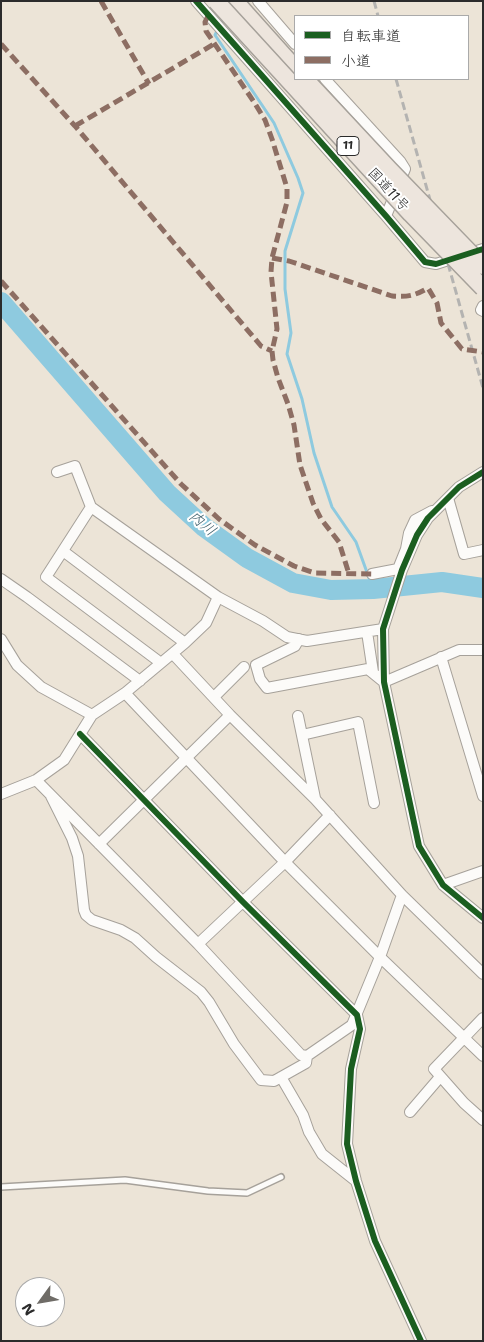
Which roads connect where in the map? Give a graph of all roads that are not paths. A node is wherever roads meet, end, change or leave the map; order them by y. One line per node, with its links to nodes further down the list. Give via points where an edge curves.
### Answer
1 (196, 1): 9 (street)
2 (216, 1): 12 (highway, 国道11号 / 11, bridge)
3 (235, 1): 6 (highway)
4 (258, 1): 5 (street)
5 (294, 43)
6 (294, 67)
7 (306, 80): 11 (highway, 国道11号 / 11, bridge)
8 (326, 80): 9 (street, via 405,169)
9 (386, 216): 10 (street, via 425,262 436,264)
10 (483, 249)
11 (483, 266)
12 (483, 288)
13 (483, 306): 14 (street)
14 (483, 311)
15 (56, 472): 18 (street, via 75,466)
16 (483, 472): 17 (street)
17 (448, 498): 19 (street); 20 (street, via 464,554)
18 (91, 507): 21 (street); 24 (street)
19 (435, 510): 22 (street, via 415,520 398,569); 25 (street, via 417,535)
20 (483, 550)
21 (63, 551): 29 (street); 33 (street, via 46,577)
22 (372, 574)
23 (1, 579): 36 (street)
24 (218, 597): 28 (street, via 287,636); 29 (street, via 206,623)
25 (383, 629): 26 (street); 37 (street)
26 (367, 632): 28 (street, via 308,641); 35 (street)
27 (1, 639): 40 (street, via 17,664 41,687)
28 (299, 639): 35 (street, via 295,646 256,665 267,688 368,669)
29 (186, 644): 31 (street)
30 (483, 650): 32 (street, via 459,650)
31 (172, 654): 33 (street); 39 (street)
32 (441, 657): 37 (street); 49 (street)
33 (161, 663): 36 (street)
34 (244, 667): 39 (street)
35 (373, 672): 37 (street)
36 (140, 681): 38 (street)
37 (384, 682): 57 (street, via 419,846)
38 (125, 693): 40 (street); 45 (street)
39 (214, 697): 41 (street)
40 (92, 715): 43 (street)
41 (230, 715): 45 (street); 50 (street)
42 (298, 716): 44 (street)
43 (80, 734): 46 (street, via 64,760); 51 (street)
44 (302, 735): 50 (street); 52 (street, via 358,722)
45 (187, 758): 51 (street); 55 (street)
46 (36, 780): 47 (street); 48 (street)
47 (1, 794)
48 (52, 796): 54 (street); 69 (street, via 78,856 86,915 136,938 201,992 261,1080)
49 (483, 796)
50 (315, 799): 53 (street)
51 (143, 800): 54 (street); 59 (street)
52 (374, 803)
53 (330, 815): 55 (street); 58 (street)
54 (99, 844): 61 (street)
55 (285, 862): 59 (street); 62 (street)
56 (483, 871): 57 (street)
57 (443, 885): 60 (street)
58 (402, 895): 62 (street); 63 (street)
59 (242, 902): 61 (street); 64 (street)
60 (483, 918)
61 (198, 944): 67 (street, via 301,1055)
62 (380, 957): 64 (street); 66 (street)
63 (483, 974)
64 (356, 1015): 67 (street, via 352,1025); 74 (street, via 360,1029 350,1069 346,1144)
65 (483, 1018): 66 (street)
66 (464, 1037): 68 (street); 70 (street, via 434,1069)
67 (308, 1056): 69 (street, via 306,1063)
68 (483, 1056)
69 (281, 1077): 74 (street, via 322,1154)
70 (440, 1077): 71 (street); 72 (street)
71 (410, 1112)
72 (483, 1120)
73 (281, 1177): 75 (lane, via 247,1193 124,1180)
74 (356, 1181): 76 (street, via 374,1240)
75 (1, 1187)
76 (421, 1341)

